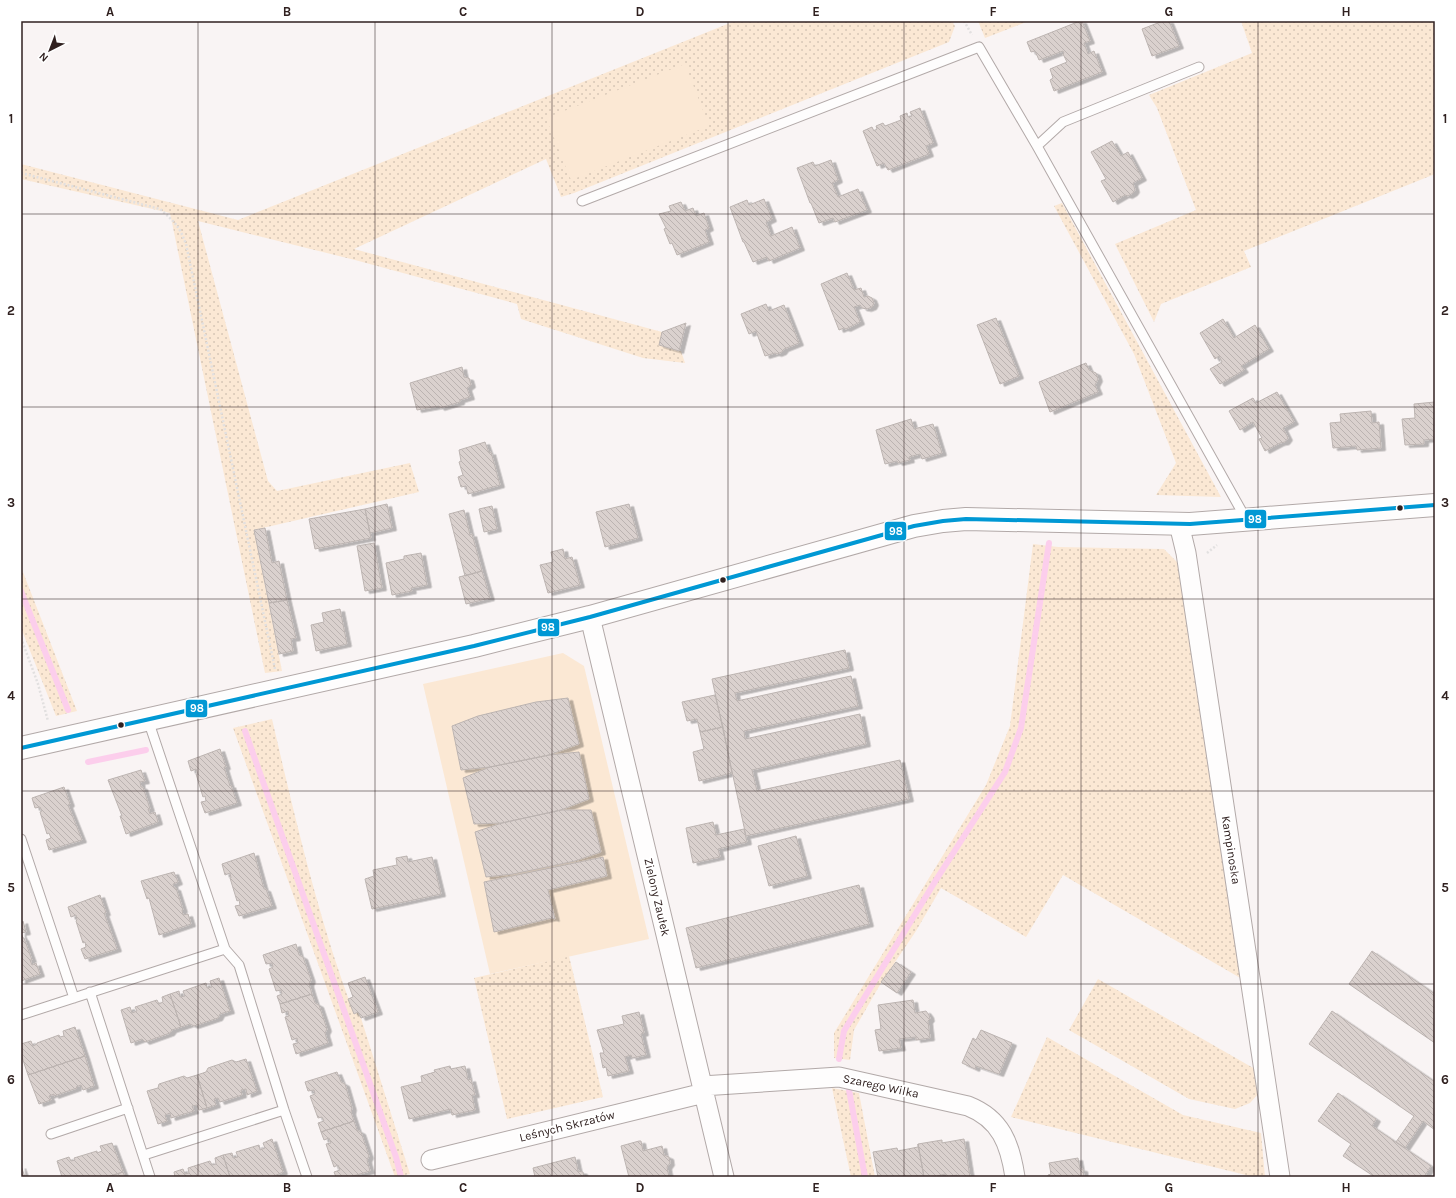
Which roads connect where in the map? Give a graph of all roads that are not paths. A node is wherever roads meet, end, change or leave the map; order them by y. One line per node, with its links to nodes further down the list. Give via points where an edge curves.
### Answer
1 (1199, 67): 2 (lane, via 1063,122)
2 (1037, 146): 3 (lane, via 979,47); 5 (lane)
3 (582, 201)
4 (1435, 505): 5 (street)
5 (1246, 519): 6 (street)
6 (1179, 524): 7 (street, via 943,521 914,526); 25 (street, Kampinoska, via 1186,553)
7 (590, 617): 8 (street); 15 (street, Zielony Zaułek)
8 (148, 720): 9 (street); 11 (lane)
9 (21, 748)
10 (21, 839): 13 (lane)
11 (225, 949): 12 (lane); 17 (lane, via 239,965)
12 (90, 992): 13 (lane); 16 (lane)
13 (74, 998): 14 (lane)
14 (21, 1015)
15 (703, 1090): 20 (street, Leśnych Skrzatów); 23 (street, Zielony Zaułek); 24 (street, Szarego Wilka, via 839,1077 968,1106 980,1111 994,1122 1003,1135)
16 (128, 1108): 18 (lane); 19 (lane)
17 (284, 1110): 19 (lane); 22 (lane)
18 (51, 1134)
19 (144, 1155): 21 (lane)
20 (431, 1160)
21 (150, 1177)
22 (307, 1177)
23 (724, 1177)
24 (1015, 1177)
25 (1280, 1177)

